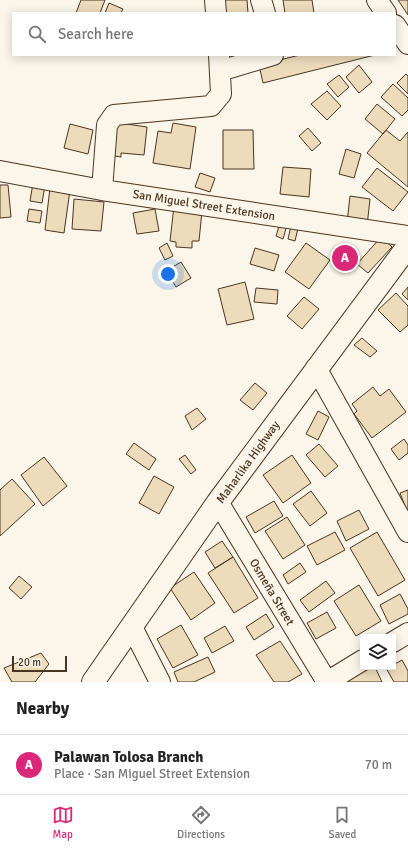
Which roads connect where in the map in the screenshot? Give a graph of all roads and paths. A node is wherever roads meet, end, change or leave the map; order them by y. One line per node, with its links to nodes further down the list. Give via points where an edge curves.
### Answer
1 (215, 0): 4 (street)
2 (261, 0): 5 (street)
3 (377, 0): 6 (street)
4 (216, 12)
5 (264, 12)
6 (385, 12)
7 (396, 26): 8 (street)
8 (408, 44)
9 (266, 56): 10 (street)
10 (219, 63): 12 (street, via 221,94 211,106 114,115 107,125)
11 (0, 171): 12 (street, San Miguel Street Extension)
12 (102, 190): 13 (street, San Miguel Street Extension)
13 (408, 236)
14 (408, 246): 15 (highway, Maharlika Highway)
15 (316, 368): 16 (highway, Maharlika Highway); 17 (street)
16 (218, 502): 18 (highway, Maharlika Highway); 24 (street, Osmeña Street)
17 (408, 532)
18 (132, 627): 22 (highway, Maharlika Highway); 23 (street)
19 (408, 633): 20 (street)
20 (396, 640)
21 (360, 662): 24 (street)
22 (93, 682)
23 (160, 682)
24 (327, 682)

